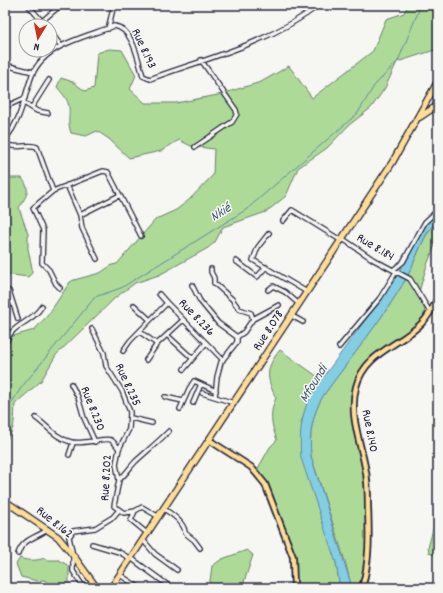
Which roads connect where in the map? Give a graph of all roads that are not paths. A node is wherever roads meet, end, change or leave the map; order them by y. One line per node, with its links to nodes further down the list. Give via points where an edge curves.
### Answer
1 (28, 5): 5 (street)
2 (114, 5): 7 (street)
3 (319, 5): 12 (street, via 252,43)
4 (58, 6): 6 (street)
5 (39, 18)
6 (45, 18)
7 (108, 29): 9 (street, Rue 8.193); 12 (street, Rue 8.193, via 114,26 125,30 146,79)
8 (58, 42): 9 (street)
9 (61, 46): 10 (street, Rue 8.193)
10 (58, 48)
11 (43, 58): 14 (street, Rue 8.193)
12 (201, 60): 28 (street, via 237,114 232,122)
13 (5, 65): 14 (street)
14 (33, 72): 17 (street, Rue 8.193)
15 (50, 80): 21 (street)
16 (438, 81): 23 (highway, Rue 8.078)
17 (25, 98): 18 (street, Rue 8.193); 20 (street)
18 (24, 103): 21 (street); 25 (street, Rue 8.193, via 20,116)
19 (438, 105): 23 (highway)
20 (5, 107)
21 (32, 107): 22 (street)
22 (48, 114)
23 (417, 120): 37 (highway, Rue 8.078, via 392,164)
24 (5, 132): 25 (street)
25 (9, 134): 26 (street, Rue 8.193)
26 (5, 140)
27 (5, 144): 30 (street, via 18,148 34,145 37,147)
28 (195, 147)
29 (68, 185): 30 (street); 31 (street, via 106,171); 33 (street)
30 (53, 191): 44 (street, via 33,208 43,230 42,263 51,272)
31 (120, 195): 33 (street); 36 (street)
32 (438, 210): 42 (street, via 425,222)
33 (80, 215): 38 (street, via 82,228)
34 (283, 221): 37 (street, Rue 8.184, via 292,210)
35 (269, 233): 40 (street, via 258,247 253,260)
36 (141, 236)
37 (342, 240): 42 (street, Rue 8.184); 47 (highway, Rue 8.078)
38 (97, 259)
39 (236, 261): 40 (street, via 257,277)
40 (266, 267): 47 (street)
41 (211, 268): 58 (street, via 214,283 239,309 251,313)
42 (396, 271): 55 (street, Rue 8.184, via 413,282); 69 (street, via 380,298)
43 (192, 285): 65 (street, via 208,312)
44 (60, 288)
45 (268, 290): 51 (street, via 273,286 279,288)
46 (5, 291): 57 (street, via 10,291)
47 (307, 292): 51 (highway, Rue 8.078)
48 (159, 294): 50 (street)
49 (438, 297): 55 (main road, Rue 8.140)
50 (167, 302): 59 (street, Rue 8.236); 60 (street, Rue 8.236)
51 (300, 304): 56 (highway, Rue 8.078)
52 (280, 305): 58 (street)
53 (42, 306): 68 (street, via 37,315 10,333)
54 (134, 306): 59 (street)
55 (430, 312): 116 (main road, Rue 8.140, via 421,324 376,355 359,375 356,386 353,407 357,436 366,468 369,534 368,562)
56 (292, 316): 61 (street); 82 (highway, Rue 8.078)
57 (18, 319)
58 (253, 319): 65 (street)
59 (150, 320): 63 (street, Rue 8.236)
60 (183, 320): 64 (street); 66 (street, Rue 8.236)
61 (303, 322)
62 (92, 329): 86 (street, Rue 8.235, via 104,353 106,366 122,391)
63 (140, 332): 67 (street); 70 (street, Rue 8.236)
64 (167, 335): 67 (street); 71 (street)
65 (237, 337): 73 (street, via 237,342)
66 (206, 343): 71 (street); 73 (street, Rue 8.236)
67 (158, 344): 72 (street)
68 (5, 347)
69 (339, 347)
70 (123, 351)
71 (192, 358): 74 (street)
72 (146, 360)
73 (223, 360): 77 (street, via 218,373)
74 (184, 369)
75 (70, 384): 91 (street, Rue 8.230)
76 (202, 384): 77 (street); 81 (street, via 193,382); 83 (street)
77 (216, 391): 80 (street)
78 (202, 393): 80 (street)
79 (165, 397): 81 (street)
80 (215, 397): 82 (street)
81 (183, 401): 84 (street)
82 (234, 402): 89 (highway, Rue 8.078)
83 (193, 403)
84 (180, 410)
85 (36, 418): 90 (street, Rue 8.202, via 58,437)
86 (131, 418): 87 (street); 92 (street, Rue 8.235, via 129,429)
87 (152, 423)
88 (169, 431): 94 (street)
89 (209, 440): 96 (highway, Rue 8.078); 115 (main road, via 251,468 265,484 293,557)
90 (73, 442): 91 (street, Rue 8.202); 93 (street)
91 (95, 442): 92 (street, Rue 8.202, via 109,439)
92 (119, 449): 94 (street, Rue 8.202, via 116,464)
93 (68, 455)
94 (119, 480): 97 (street, Rue 8.202, via 114,503)
95 (5, 501): 100 (highway, Rue 8.162)
96 (164, 509): 99 (highway, Rue 8.078); 104 (street, via 185,528 185,532)
97 (119, 510): 98 (street, Rue 8.202, via 124,513); 106 (street, via 95,528 73,531 69,537)
98 (135, 511): 99 (street, Rue 8.202, via 142,507); 101 (street, via 131,520)
99 (159, 517): 101 (highway, Rue 8.078)
100 (48, 529): 105 (street, via 30,538); 106 (highway, Rue 8.162)
101 (148, 534): 102 (highway, Rue 8.078)
102 (143, 540): 107 (highway, Rue 8.078); 108 (street, via 155,554)
103 (92, 544): 107 (street)
104 (200, 548)
105 (18, 554)
106 (73, 554): 111 (street, via 73,571); 112 (highway, Rue 8.162)
107 (131, 558): 109 (highway, Rue 8.078); 110 (street)
108 (177, 570)
109 (120, 575): 113 (highway, Rue 8.078); 114 (street)
110 (169, 586)
111 (83, 588)
112 (97, 588)
113 (111, 588)
114 (140, 588)
115 (294, 588)
116 (362, 588)

